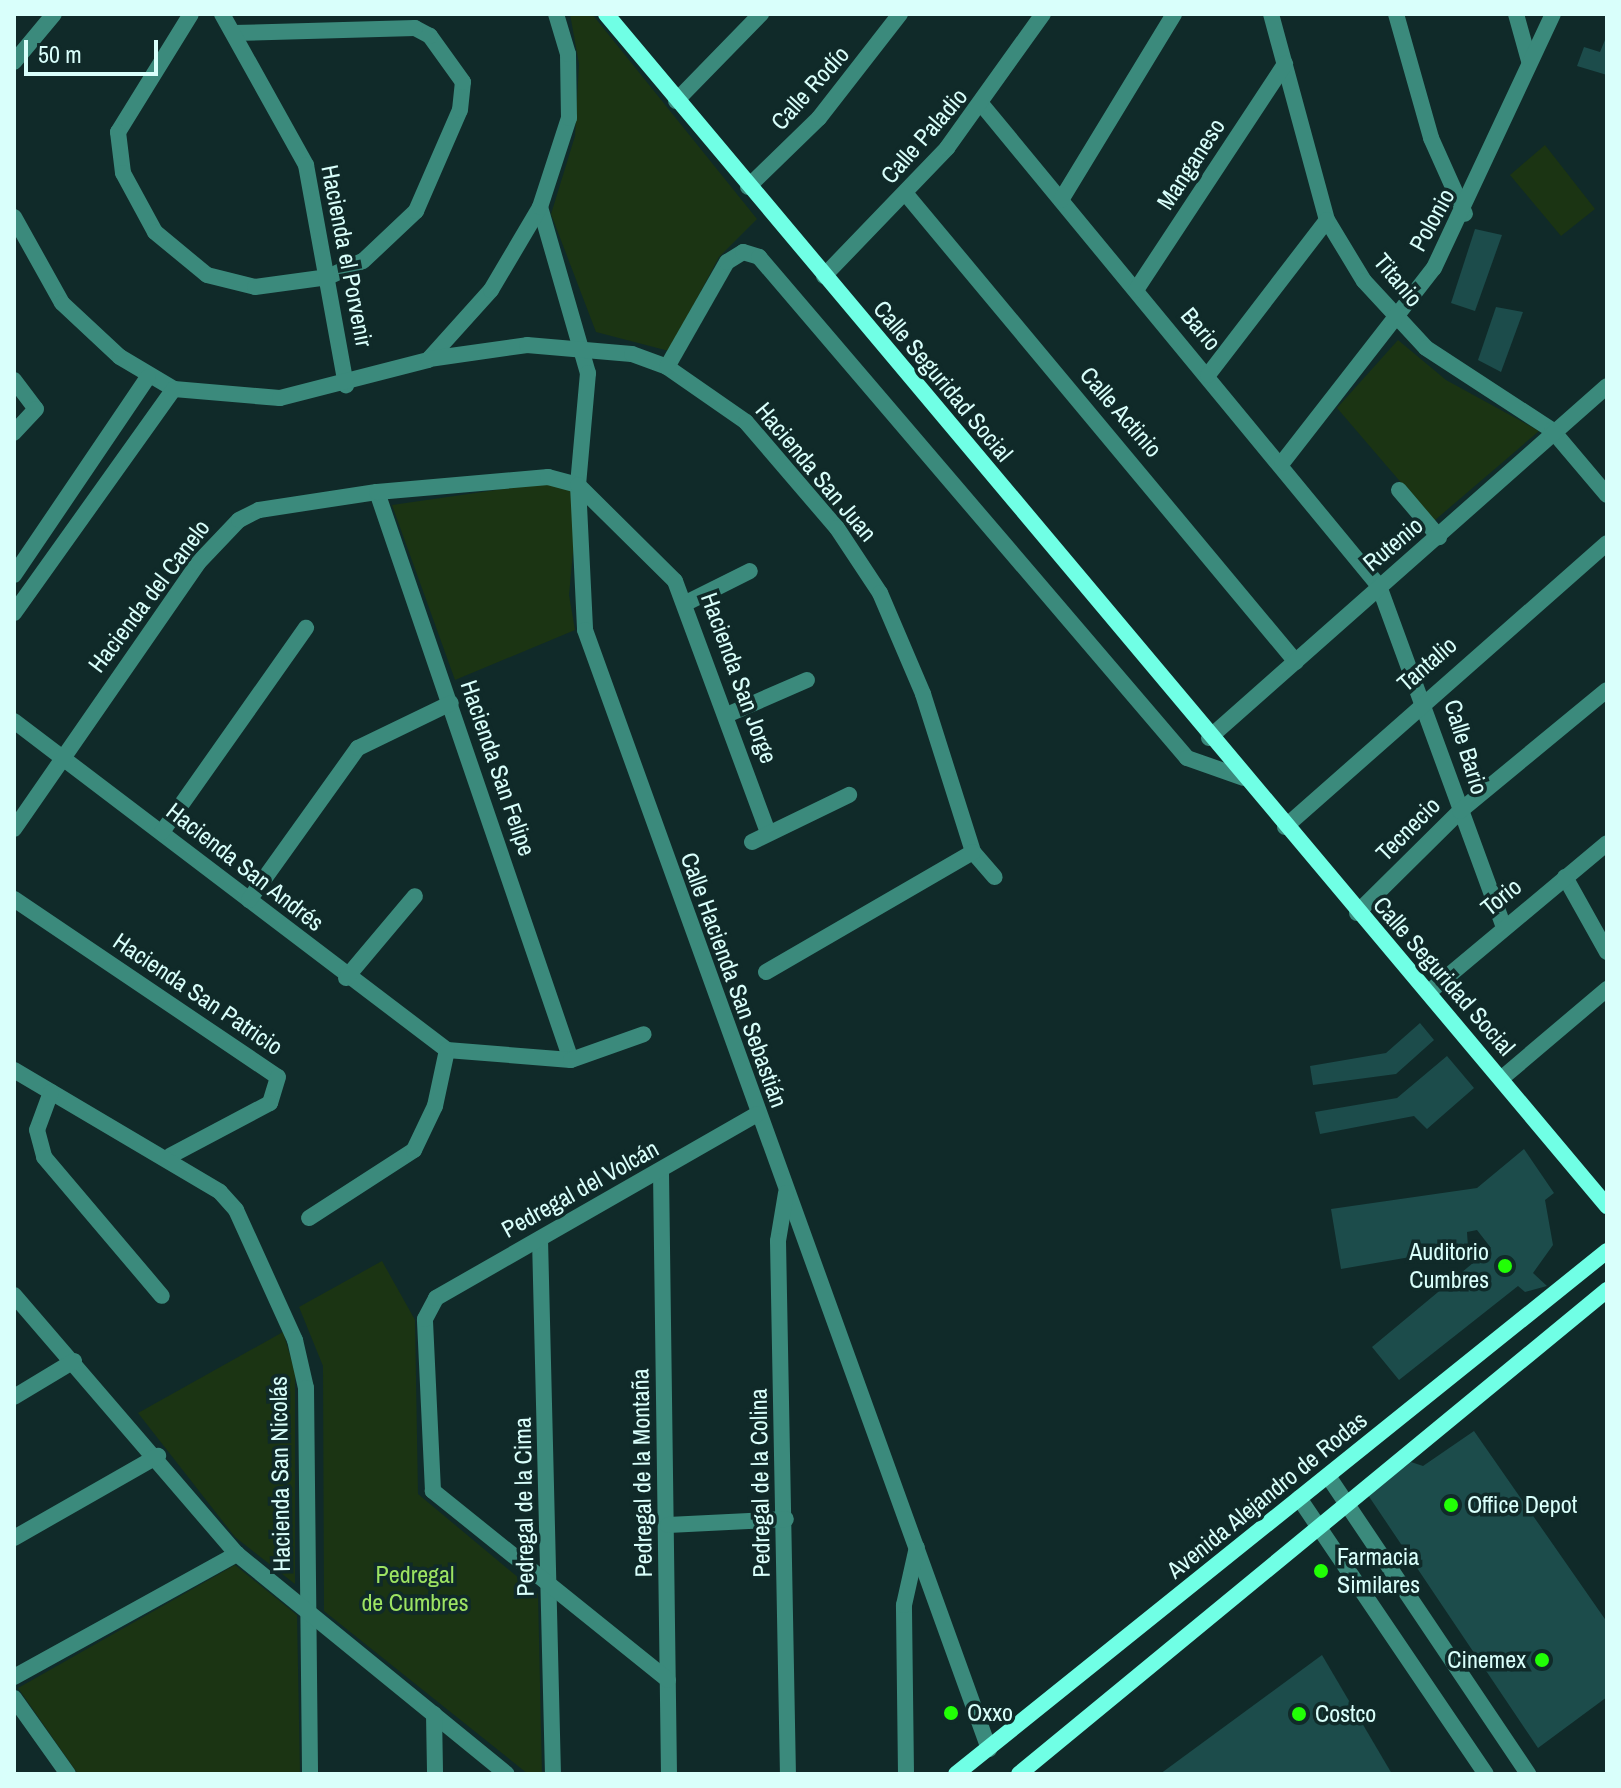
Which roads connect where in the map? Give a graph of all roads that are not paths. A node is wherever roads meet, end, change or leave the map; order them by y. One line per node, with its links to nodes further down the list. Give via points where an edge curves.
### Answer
1 (54, 14): 16 (street)
2 (191, 14): 28 (street, via 118,132 119,161 144,216 170,249 207,275 255,287)
3 (222, 14): 14 (street, Hacienda el Porvenir)
4 (556, 14): 23 (street, via 569,65 569,118)
5 (606, 14): 18 (street, Calle Seguridad Social)
6 (761, 14): 18 (street)
7 (900, 14): 20 (street, Calle Rodío, via 819,118)
8 (1174, 14): 22 (street)
9 (1271, 14): 17 (street, Titanio)
10 (1396, 14): 24 (street, via 1431,138)
11 (1516, 14): 15 (street)
12 (1553, 14): 15 (street, Polonio)
13 (1040, 15): 19 (street, Calle Paladio)
14 (233, 33): 28 (street, Hacienda el Porvenir, via 300,147); 28 (street, via 415,28 463,82 460,110 416,211 381,248)
15 (1529, 61): 24 (street, Polonio)
16 (14, 62)
17 (1285, 64): 26 (street, Titanio); 29 (street, Manganeso)
18 (676, 101): 20 (street, Calle Seguridad Social)
19 (983, 106): 21 (street, Calle Paladio); 22 (street, Bario)
20 (748, 187): 27 (street, Calle Seguridad Social)
21 (906, 194): 27 (street, Calle Paladio); 55 (street, Calle Actinio)
22 (1061, 200): 29 (street, Bario)
23 (540, 207): 31 (street, Calle Hacienda San Sebastián); 32 (street, via 491,290)
24 (1465, 214): 30 (street, Polonio)
25 (14, 217): 35 (street, Hacienda San Juan, via 62,303)
26 (1327, 220): 30 (street, Titanio); 34 (street)
27 (824, 276): 62 (street, Calle Seguridad Social)
28 (328, 277): 37 (street, Hacienda el Porvenir)
29 (1136, 290): 34 (street, Bario)
30 (1398, 320): 40 (street, Titanio, via 1462,376); 42 (street, Polonio)
31 (584, 346): 32 (street, Hacienda San Juan, via 527,345); 33 (street, Hacienda San Juan); 43 (street, Calle Hacienda San Sebastián, via 587,409)
32 (428, 360): 37 (street, Hacienda San Juan)
33 (667, 367): 64 (street, via 707,288 743,252 767,265 1187,758); 73 (street, Hacienda San Juan, via 746,422 864,566 923,694)
34 (1208, 375): 42 (street, Bario)
35 (148, 377): 39 (street, Hacienda San Juan); 50 (street)
36 (14, 380): 41 (street, via 36,409)
37 (346, 385): 39 (street, Hacienda San Juan, via 248,399)
38 (1607, 386): 40 (street, Rutenio)
39 (174, 389): 53 (street)
40 (1552, 430): 46 (street, Titanio); 47 (street, Rutenio)
41 (14, 433)
42 (1282, 463): 51 (street, Bario)
43 (578, 485): 45 (street, Hacienda del Canelo, via 548,477); 52 (street, Hacienda San Jorge, via 661,564); 92 (street, Calle Hacienda San Sebastián, via 585,630)
44 (1399, 490): 47 (street)
45 (377, 492): 59 (street, Hacienda San Felipe); 63 (street, Hacienda del Canelo, via 259,510 226,530)
46 (1607, 495)
47 (1439, 537): 51 (street, Rutenio)
48 (1607, 543): 58 (street, Tantalio)
49 (750, 571): 52 (street)
50 (14, 575)
51 (1379, 586): 55 (street, Rutenio); 58 (street, Calle Bario)
52 (688, 602): 60 (street, Hacienda San Jorge)
53 (14, 613)
54 (306, 628): 69 (street)
55 (1296, 662): 62 (street, Rutenio)
56 (807, 680): 60 (street)
57 (1607, 690): 66 (street, Tecnecio)
58 (1425, 696): 66 (street, Calle Bario); 67 (street, Tantalio)
59 (451, 703): 78 (street, via 358,748); 88 (street, Hacienda San Felipe)
60 (729, 714): 70 (street, Hacienda San Jorge)
61 (14, 721): 63 (street, Hacienda San Andrés)
62 (1209, 738): 64 (street, Calle Seguridad Social)
63 (62, 757): 68 (street, Hacienda del Canelo); 69 (street, Hacienda San Andrés)
64 (1244, 778): 67 (street, Calle Seguridad Social)
65 (849, 795): 70 (street)
66 (1460, 811): 79 (street, Tecnecio); 80 (street, Calle Bario)
67 (1285, 827): 79 (street, Calle Seguridad Social)
68 (14, 829)
69 (162, 832): 78 (street, Hacienda San Andrés)
70 (768, 832): 71 (street)
71 (752, 842)
72 (1607, 843): 75 (street, Torio)
73 (973, 852): 74 (street); 82 (street)
74 (995, 877)
75 (1565, 877): 80 (street, Torio); 81 (street)
76 (415, 896): 83 (street)
77 (14, 899): 93 (street, Hacienda San Patricio, via 278,1077 270,1103)
78 (249, 900): 83 (street, Hacienda San Andrés)
79 (1357, 913): 85 (street, Calle Seguridad Social)
80 (1503, 924): 85 (street, Torio)
81 (1607, 952)
82 (766, 972)
83 (346, 978): 87 (street, Hacienda San Andrés)
84 (1607, 989): 90 (street)
85 (1429, 992): 90 (street, Calle Seguridad Social)
86 (644, 1034): 88 (street)
87 (447, 1050): 88 (street); 97 (street, via 435,1106 414,1150)
88 (571, 1060)
89 (14, 1070): 91 (street, Hacienda San Nicolás)
90 (1502, 1078): 96 (street, Calle Seguridad Social)
91 (51, 1092): 93 (street, Hacienda San Nicolás); 102 (street, via 37,1130 44,1157)
92 (757, 1114): 94 (street, Pedregal del Volcán); 95 (street, Calle Hacienda San Sebastián)
93 (170, 1156): 116 (street, Hacienda San Nicolás, via 236,1210 295,1340 306,1388)
94 (661, 1172): 98 (street, Pedregal del Volcán); 110 (street, Pedregal de la Montaña)
95 (786, 1191): 109 (street, Pedregal de la Colina, via 778,1241); 113 (street, Calle Hacienda San Sebastián)
96 (1607, 1206)
97 (309, 1218)
98 (540, 1239): 115 (street, Pedregal de la Cima); 115 (street, Pedregal del Volcán, via 429,1308 429,1482 440,1499)
99 (1607, 1251): 106 (street, Avenida Alejandro de Rodas)
100 (1607, 1290): 108 (street)
101 (14, 1295): 103 (street)
102 (162, 1296)
103 (74, 1361): 104 (street); 105 (street)
104 (14, 1397)
105 (158, 1456): 112 (street); 114 (street)
106 (1328, 1476): 107 (street, Avenida Alejandro de Rodas); 108 (street)
107 (1299, 1498): 111 (street); 121 (street, Avenida Alejandro de Rodas)
108 (1348, 1504): 111 (street); 133 (street)
109 (786, 1519): 110 (street); 128 (street, Pedregal de la Colina)
110 (668, 1525): 118 (street, Pedregal de la Montaña)
111 (1319, 1528): 131 (street); 132 (street)
112 (14, 1538)
113 (917, 1547): 121 (street, Calle Hacienda San Sebastián); 129 (street, via 904,1605)
114 (237, 1554): 116 (street); 117 (street)
115 (549, 1588): 118 (street); 126 (street, Pedregal de la Cima)
116 (307, 1610): 120 (street); 123 (street, Hacienda San Nicolás)
117 (14, 1677)
118 (668, 1680): 127 (street, Pedregal de la Montaña)
119 (14, 1698): 122 (street)
120 (434, 1714): 124 (street); 125 (street)
121 (989, 1749): 130 (street, Avenida Alejandro de Rodas)
122 (68, 1774)
123 (310, 1774)
124 (435, 1774)
125 (507, 1774)
126 (553, 1774)
127 (669, 1774)
128 (788, 1774)
129 (906, 1774)
130 (956, 1774)
131 (1019, 1774)
132 (1486, 1774)
133 (1528, 1774)

